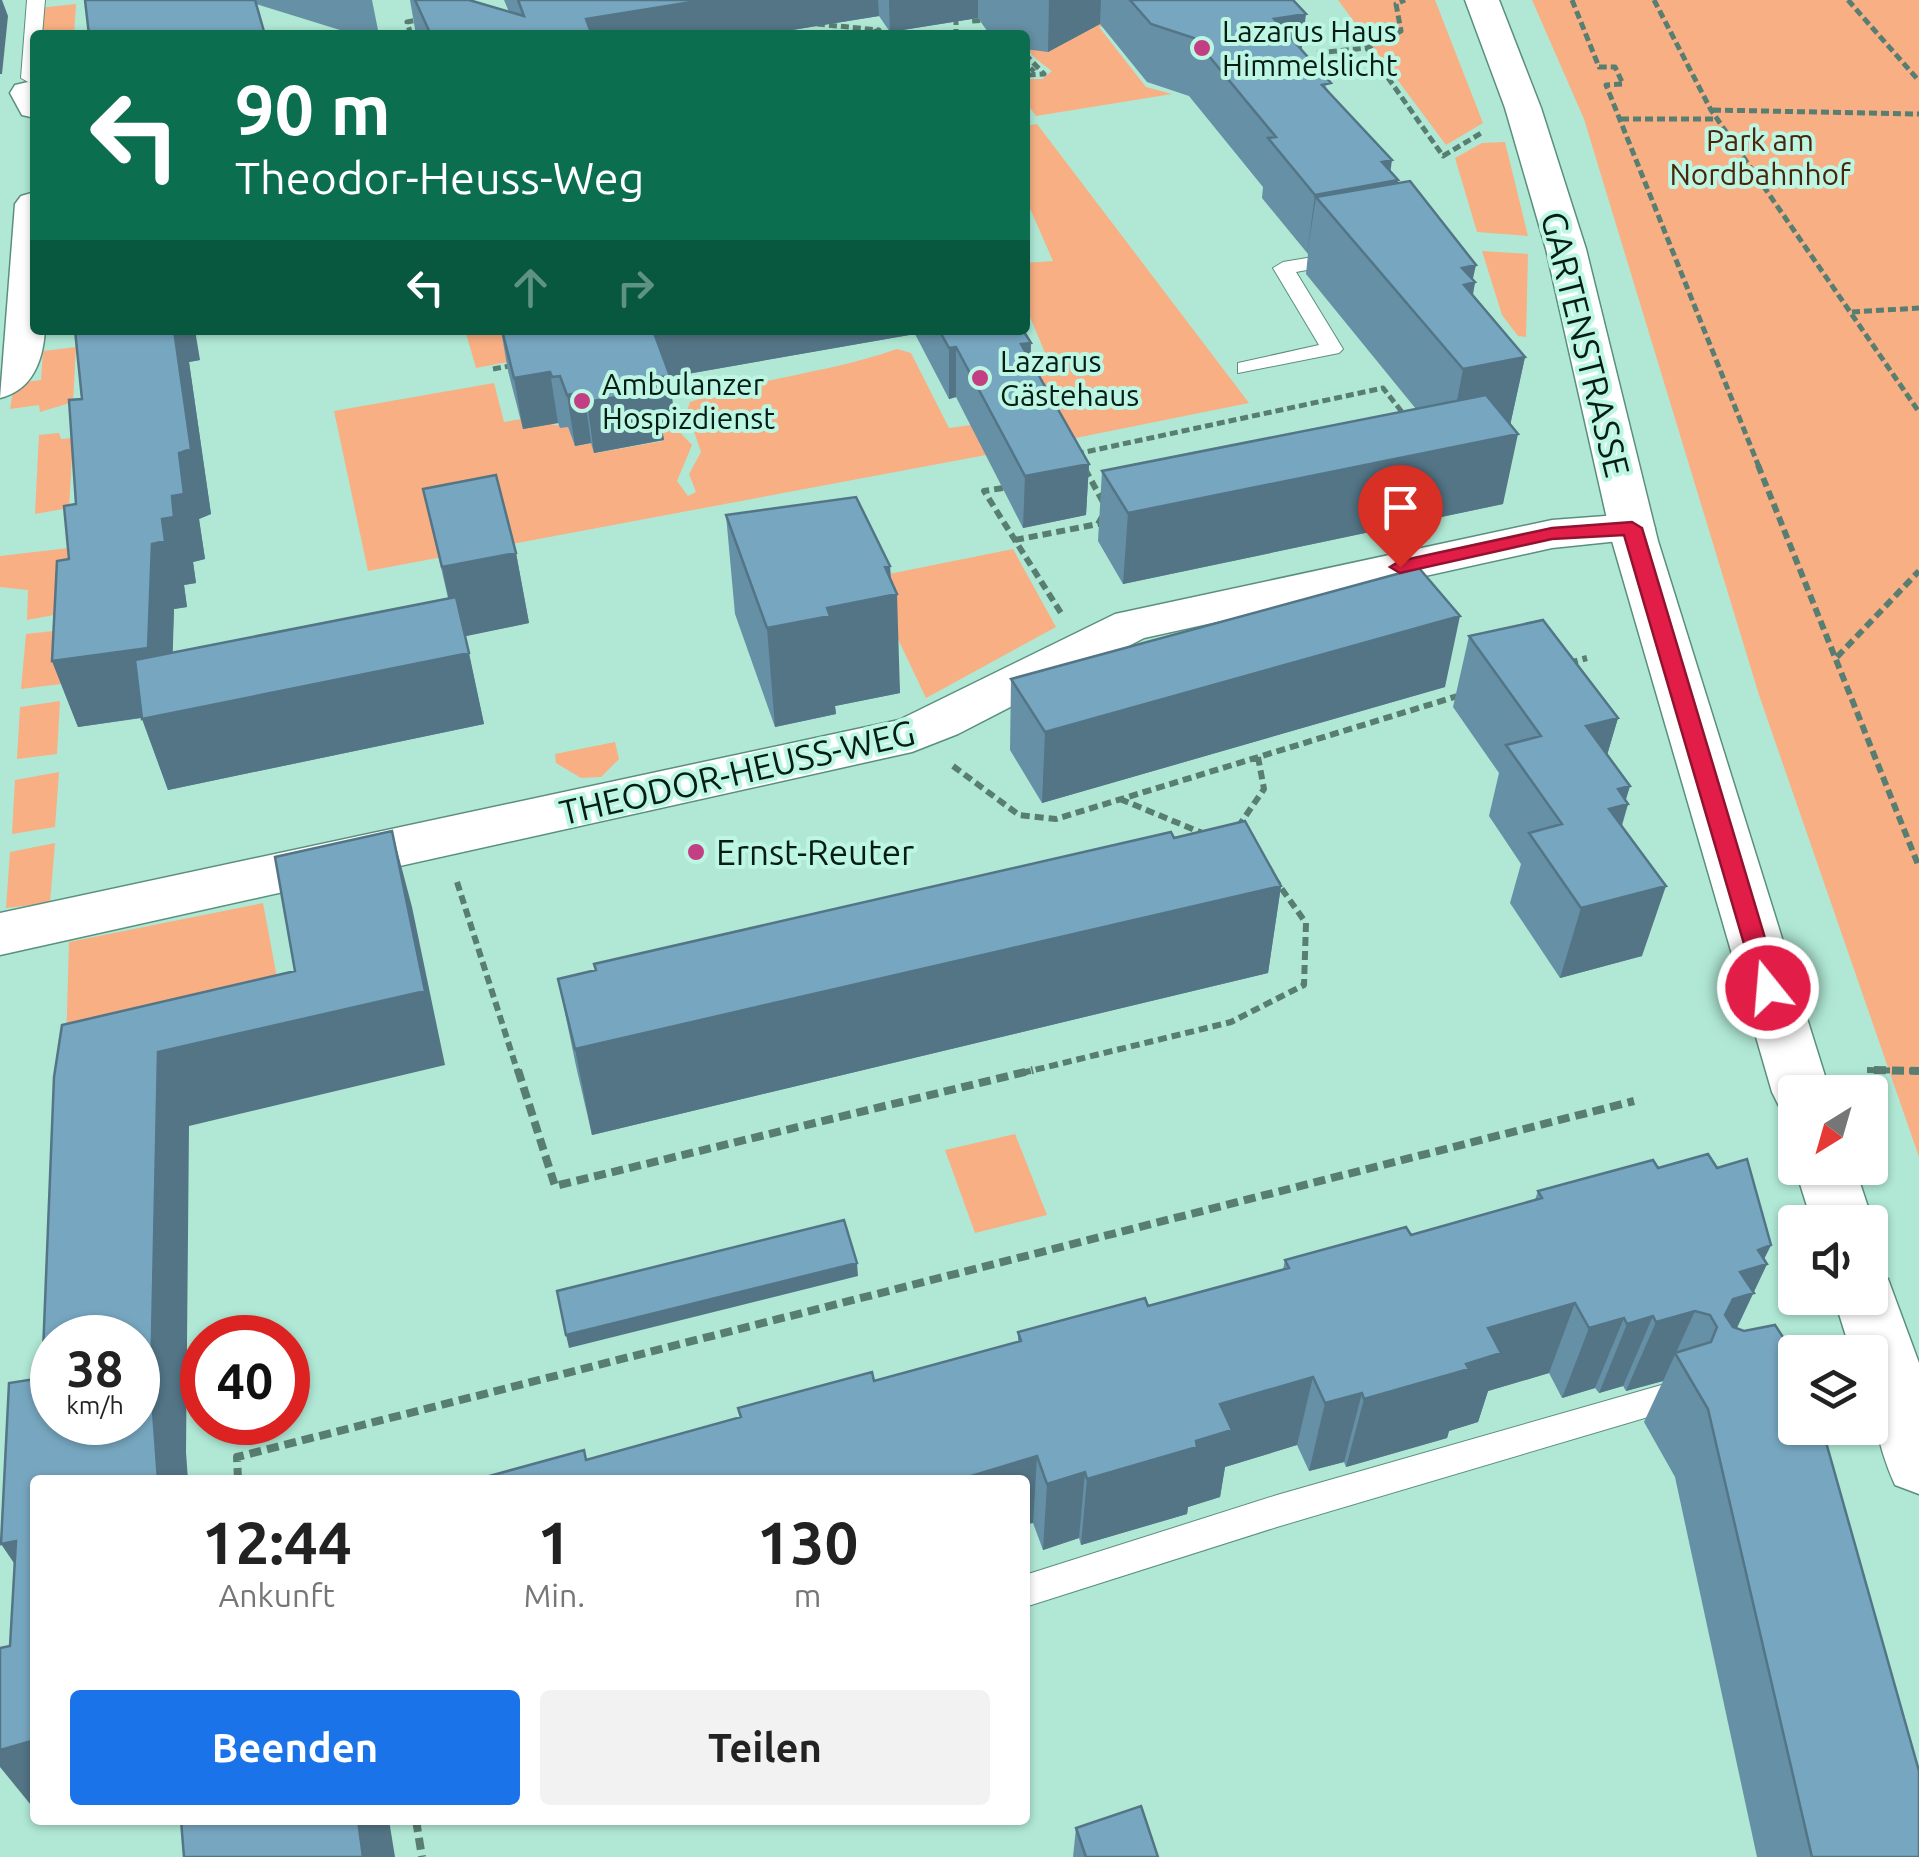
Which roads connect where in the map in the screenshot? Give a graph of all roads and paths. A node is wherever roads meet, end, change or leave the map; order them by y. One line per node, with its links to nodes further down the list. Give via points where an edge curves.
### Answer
1 (36, 0): 12 (lane)
2 (1405, 0): 16 (path, via 1396,4 1401,31)
3 (1482, 0): 41 (street, GARTENSTRASSE, via 1566,249)
4 (1572, 0): 25 (path, via 1599,68 1615,67 1623,84 1606,84)
5 (1654, 0): 23 (path)
6 (1848, 0): 22 (path)
7 (974, 10): 8 (path)
8 (965, 12): 10 (path, via 971,21); 15 (path, via 956,16)
9 (423, 19): 13 (path, via 407,22)
10 (1000, 23)
11 (806, 24): 14 (path)
12 (34, 30)
13 (409, 30)
14 (880, 30)
15 (956, 30)
16 (1367, 48): 17 (path); 27 (path, via 1443,156)
17 (1317, 53)
18 (1030, 62): 19 (path)
19 (1034, 68): 20 (path); 21 (path, via 1044,74)
20 (1030, 72)
21 (1030, 76)
22 (1919, 81)
23 (1712, 110): 24 (path); 26 (path)
24 (1919, 114)
25 (1621, 118): 26 (path); 46 (path)
26 (1718, 118): 31 (path)
27 (1493, 126)
28 (1359, 255): 33 (lane, via 1283,268 1332,350)
29 (30, 264): 35 (street, via 22,360)
30 (1919, 308): 31 (path)
31 (1850, 312): 37 (path)
32 (528, 362): 34 (path)
33 (1246, 368)
34 (493, 369)
35 (0, 384)
36 (1418, 411): 38 (path)
37 (1919, 412)
38 (1403, 414): 39 (path); 42 (path, via 1382,388 1076,453 1106,507 1098,524)
39 (1415, 428)
40 (1003, 488): 42 (path, via 984,492)
41 (1632, 528): 44 (street, THEODOR-HEUSS-WEG, via 1552,534 1132,625); 60 (street, GARTENSTRASSE)
42 (1015, 540): 44 (path)
43 (1919, 571): 46 (path)
44 (1080, 644): 49 (street, THEODOR-HEUSS-WEG)
45 (1587, 658): 47 (path)
46 (1837, 658): 56 (path)
47 (1551, 668)
48 (1480, 690): 50 (path)
49 (912, 736): 51 (path, via 1019,815 1056,819); 54 (street, THEODOR-HEUSS-WEG)
50 (1258, 757): 51 (path); 52 (path, via 1264,789)
51 (1120, 799): 53 (path)
52 (1236, 829)
53 (1209, 836)
54 (443, 839): 55 (path, via 555,1186 1232,1022 1304,985 1306,923 1276,876); 57 (street, THEODOR-HEUSS-WEG)
55 (1260, 864)
56 (1919, 867)
57 (0, 934)
58 (1867, 1070): 59 (path)
59 (1919, 1070)
60 (1796, 1075)
61 (1634, 1102): 65 (path, via 237,1458)
62 (1888, 1385): 64 (street)
63 (1665, 1398): 66 (lane)
64 (1919, 1464)
65 (238, 1475)
66 (1030, 1590)
67 (417, 1825): 68 (path)
68 (422, 1857)

